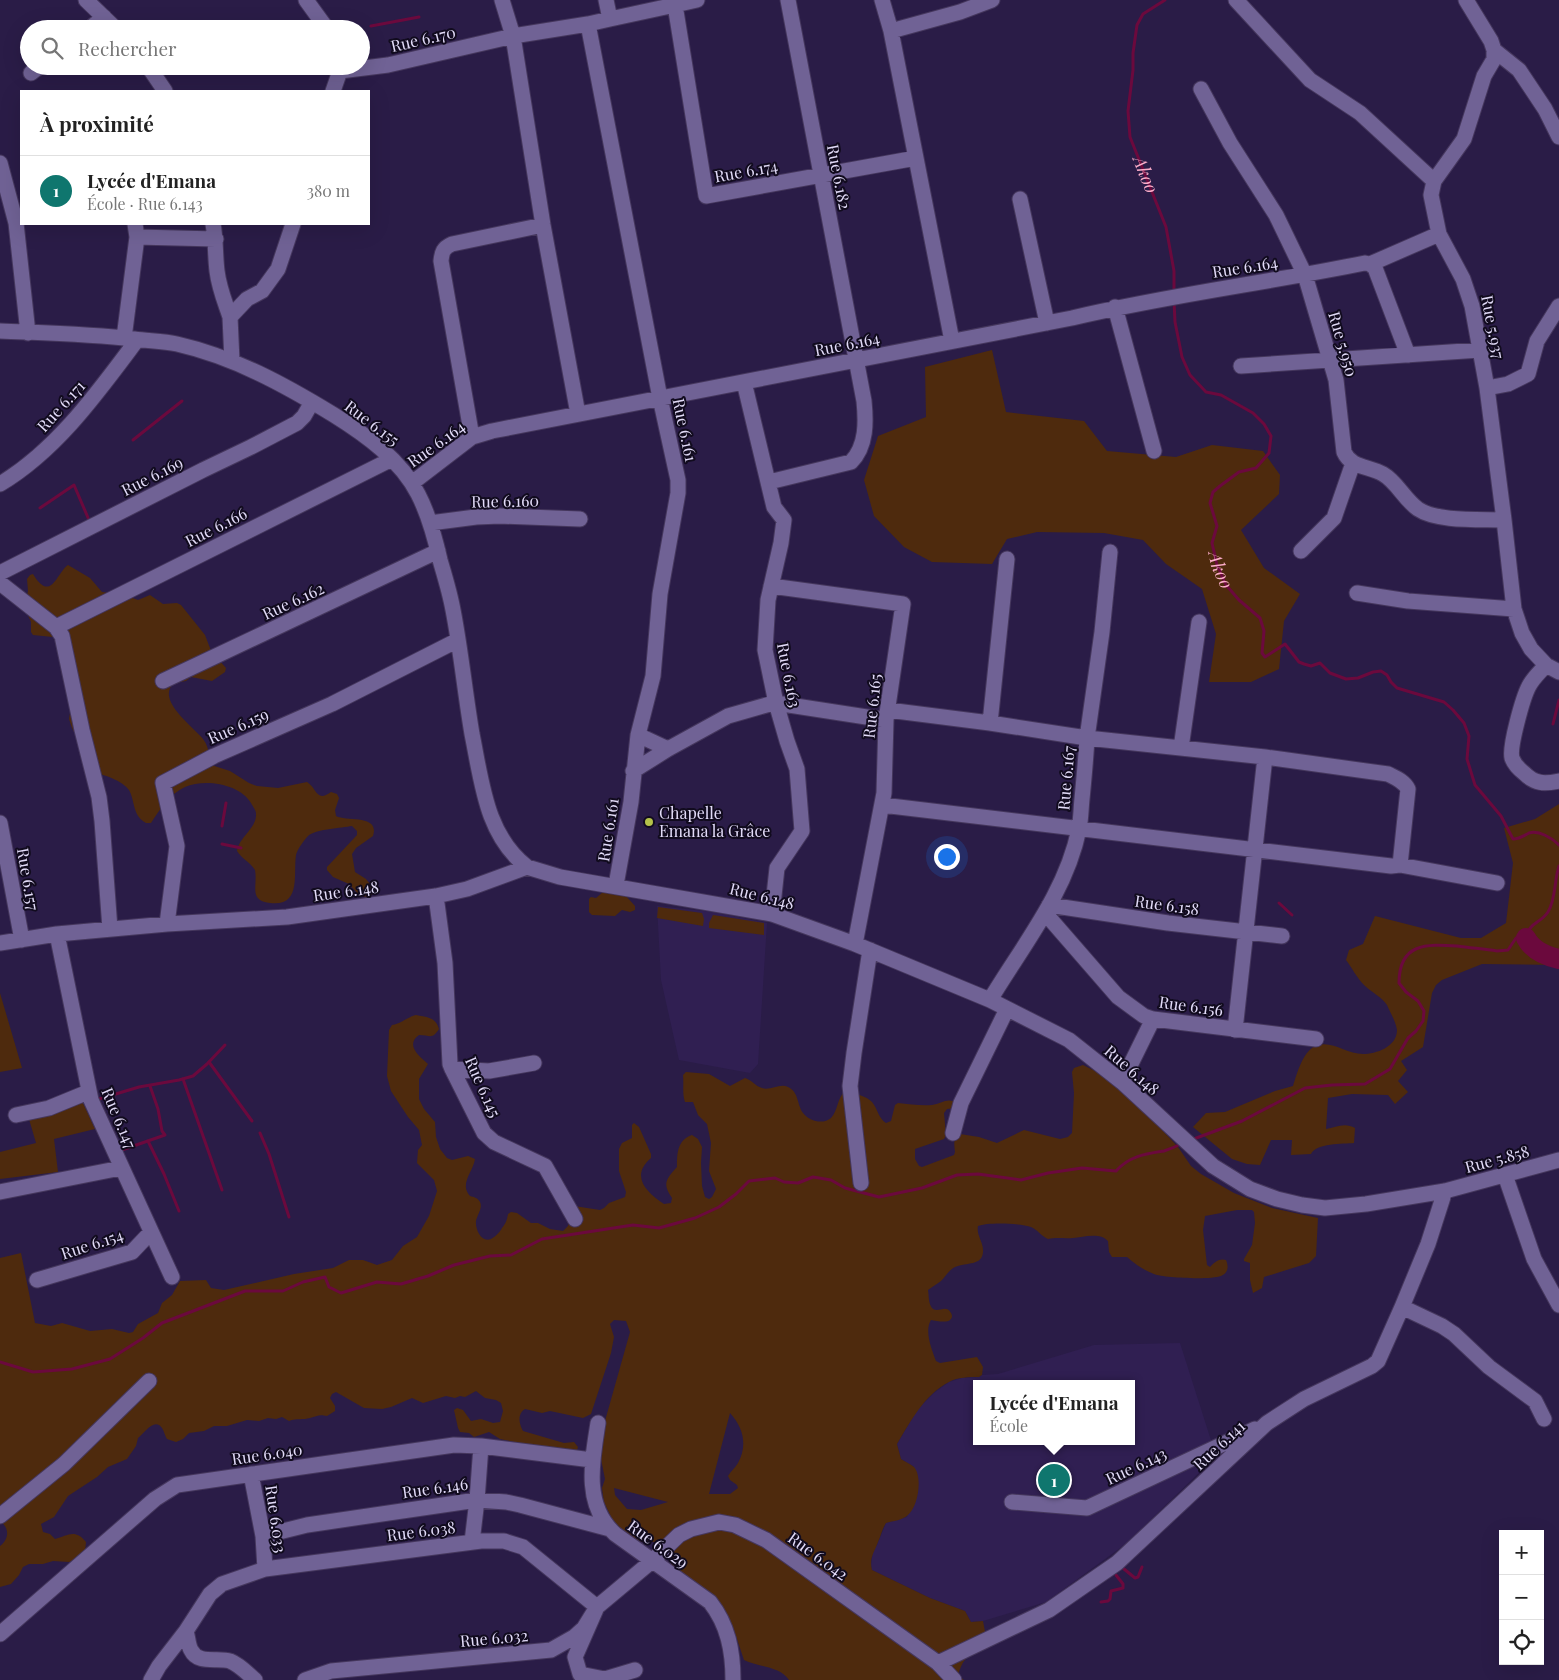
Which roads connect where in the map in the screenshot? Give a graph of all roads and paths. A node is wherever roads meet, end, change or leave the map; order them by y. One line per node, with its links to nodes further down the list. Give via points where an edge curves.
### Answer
1 (86, 0): 12 (street)
2 (306, 0): 16 (street)
3 (502, 0): 19 (street)
4 (606, 0): 13 (street)
5 (697, 0): 11 (street)
6 (788, 0): 30 (street, Rue 6.182)
7 (882, 0): 18 (street)
8 (992, 0): 18 (street)
9 (1236, 0): 31 (street, via 1310,80 1360,113)
10 (1466, 0): 20 (street)
11 (674, 6): 13 (street); 30 (street, Rue 6.174, via 706,196)
12 (104, 17): 14 (street); 15 (street)
13 (610, 19): 17 (street)
14 (100, 20)
15 (107, 20)
16 (320, 20)
17 (588, 24): 19 (street, Rue 6.170); 57 (street, Rue 6.161)
18 (891, 31): 28 (street)
19 (513, 36): 21 (street, Rue 6.170); 35 (street)
20 (1494, 50): 27 (street, via 1519,70); 31 (street, via 1494,59 1484,76 1464,139)
21 (370, 66)
22 (154, 75): 25 (street)
23 (338, 75): 26 (street)
24 (1201, 89): 40 (street, Rue 5.950, via 1276,215)
25 (164, 90)
26 (333, 90)
27 (1559, 137)
28 (916, 158): 30 (street, Rue 6.174); 48 (street)
29 (0, 163): 46 (street, via 16,222)
30 (821, 176): 51 (street, Rue 6.182)
31 (1434, 181): 37 (street, Rue 5.937, via 1430,195)
32 (1020, 199): 44 (street)
33 (212, 225): 38 (street)
34 (293, 225): 43 (street, via 278,269 262,291 246,299)
35 (543, 225): 59 (street); 60 (street, via 452,244 442,254)
36 (136, 230): 38 (street); 47 (street)
37 (1439, 234): 39 (street, Rue 6.164); 49 (street, Rue 5.937, via 1468,291)
38 (216, 239): 43 (street, via 217,270)
39 (1370, 264): 40 (street, Rue 6.164, via 1365,262); 50 (street, via 1375,268)
40 (1305, 275): 42 (street, Rue 6.164); 52 (street, Rue 5.950)
41 (1559, 306): 56 (street, via 1537,341 1528,374 1508,384)
42 (1115, 307): 44 (street, Rue 6.164); 61 (street)
43 (230, 318): 53 (street)
44 (1047, 323): 48 (street, Rue 6.164)
45 (0, 332): 46 (street, Rue 6.155)
46 (28, 332): 47 (street, Rue 6.155)
47 (130, 339): 53 (street, Rue 6.155, via 176,344); 66 (street, Rue 6.171, via 101,388 52,443 19,473)
48 (952, 341): 51 (street, Rue 6.164)
49 (1480, 350): 50 (street); 56 (street, Rue 5.937)
50 (1408, 355): 52 (street)
51 (856, 360): 55 (street, Rue 6.164); 64 (street, Rue 6.182, via 866,422 864,437 853,460)
52 (1331, 360): 54 (street); 63 (street, Rue 5.950, via 1344,452)
53 (232, 361): 58 (street, Rue 6.155, via 276,380)
54 (1241, 366)
55 (744, 382): 57 (street, Rue 6.164); 64 (street, Rue 6.163)
56 (1486, 388): 68 (street, Rue 5.937)
57 (660, 398): 59 (street, Rue 6.164); 87 (street, Rue 6.161, via 678,492 660,594 654,676)
58 (312, 402): 62 (street, Rue 6.155, via 345,422); 74 (street, Rue 6.169, via 297,423)
59 (578, 414): 60 (street, Rue 6.164)
60 (472, 437): 65 (street, Rue 6.164)
61 (1154, 451)
62 (392, 459): 65 (street, Rue 6.155); 80 (street, Rue 6.166)
63 (1353, 463): 68 (street, via 1389,478 1416,508 1428,514); 70 (street, via 1334,518)
64 (769, 482): 76 (street, Rue 6.163, via 774,507 784,523)
65 (412, 483): 69 (street, Rue 6.155)
66 (0, 484)
67 (580, 519): 69 (street, Rue 6.160, via 500,516)
68 (1504, 520): 78 (street, Rue 5.937)
69 (430, 523): 71 (street, Rue 6.155)
70 (1301, 551)
71 (438, 552): 81 (street, Rue 6.155); 83 (street, Rue 6.162)
72 (1110, 552): 88 (street)
73 (1007, 559): 86 (street)
74 (0, 573)
75 (0, 584): 80 (street)
76 (771, 586): 84 (street, Rue 6.163, via 765,650); 85 (street, Rue 6.165, via 903,604)
77 (1357, 593): 78 (street, via 1408,601)
78 (1514, 609): 82 (street, Rue 5.937, via 1530,649)
79 (1199, 622): 90 (street)
80 (56, 627): 106 (street, via 65,644 99,797)
81 (458, 640): 99 (street, Rue 6.155, via 485,798 500,838 508,850); 105 (street, Rue 6.159, via 332,704 214,756 163,783 177,846)
82 (1552, 668): 93 (street, via 1528,687 1511,753 1517,766 1530,780 1545,784)
83 (163, 681)
84 (776, 703): 85 (street, Rue 6.167); 89 (street, via 728,716); 104 (street, Rue 6.163, via 786,741 798,769 802,831 777,868)
85 (887, 715): 86 (street, Rue 6.167); 94 (street, Rue 6.165)
86 (990, 723): 88 (street, Rue 6.167)
87 (638, 735): 89 (street); 92 (street, Rue 6.161)
88 (1087, 738): 90 (street); 96 (street, Rue 6.167)
89 (668, 748): 92 (street)
90 (1181, 748): 91 (street)
91 (1265, 756): 97 (street); 98 (street, via 1388,774 1400,779 1408,789)
92 (633, 772): 101 (street, Rue 6.161)
93 (1559, 781)
94 (882, 805): 96 (street); 112 (street, Rue 6.165)
95 (0, 824): 110 (street, Rue 6.157)
96 (1079, 828): 97 (street); 103 (street, Rue 6.167, via 1069,861)
97 (1254, 850): 98 (street); 107 (street)
98 (1400, 865): 100 (street)
99 (527, 866): 101 (street, Rue 6.148, via 560,876); 102 (street, Rue 6.148, via 467,889)
100 (1497, 883)
101 (616, 885): 104 (street, Rue 6.148)
102 (436, 896): 105 (street, Rue 6.148, via 287,917); 120 (street, Rue 6.145)
103 (1047, 909): 107 (street, Rue 6.158); 114 (street, Rue 6.167); 116 (street, Rue 6.156, via 1118,997)
104 (772, 914): 112 (street, Rue 6.148)
105 (167, 924): 106 (street, Rue 6.148)
106 (110, 929): 108 (street, Rue 6.148)
107 (1247, 932): 109 (street, Rue 6.158); 117 (street)
108 (57, 934): 110 (street, Rue 6.148); 122 (street, Rue 6.147)
109 (1282, 936)
110 (22, 940): 111 (street, Rue 6.148)
111 (0, 943)
112 (855, 944): 113 (street, Rue 6.148)
113 (870, 950): 114 (street, Rue 6.148); 128 (street, via 850,1086)
114 (990, 1000): 115 (street, Rue 6.148)
115 (1007, 1009): 121 (street, Rue 6.148, via 1069,1040); 124 (street, via 961,1103)
116 (1153, 1019): 117 (street, Rue 6.156); 121 (street)
117 (1235, 1030): 118 (street, Rue 6.156)
118 (1316, 1040)
119 (534, 1063): 120 (street, via 489,1071)
120 (452, 1069): 131 (street, Rue 6.145, via 484,1133 494,1142 545,1166)
121 (1122, 1082): 129 (street, Rue 6.148, via 1198,1154 1250,1189 1277,1199 1325,1208)
122 (88, 1092): 123 (street, via 49,1108); 126 (street, Rue 6.147)
123 (16, 1115)
124 (953, 1133)
125 (1559, 1160): 127 (street, Rue 5.858)
126 (121, 1168): 130 (street); 132 (street, Rue 6.147)
127 (1505, 1175): 129 (street, Rue 5.858); 135 (street, via 1534,1259)
128 (861, 1182)
129 (1445, 1191): 136 (street, Rue 6.141)
130 (0, 1192)
131 (575, 1218)
132 (151, 1232): 133 (street, Rue 6.147); 134 (street, Rue 6.154, via 132,1252)
133 (172, 1277)
134 (37, 1280)
135 (1559, 1305)
136 (1402, 1307): 138 (street, via 1454,1334 1489,1367 1535,1402); 140 (street, Rue 6.141, via 1382,1355 1372,1366 1304,1399)
137 (149, 1381): 146 (street, via 64,1464)
138 (1544, 1419)
139 (598, 1423): 142 (street, Rue 6.029)
140 (1267, 1424): 145 (street, Rue 6.143, via 1087,1508); 155 (street, Rue 6.141, via 1102,1574 1049,1610)
141 (481, 1446): 142 (street, Rue 6.040); 143 (street, Rue 6.040, via 454,1445); 144 (street)
142 (592, 1460): 147 (street, Rue 6.029, via 592,1490)
143 (251, 1474): 148 (street, Rue 6.033); 154 (street, Rue 6.040, via 177,1485 164,1492)
144 (477, 1500): 147 (street, Rue 6.146, via 520,1505); 148 (street, Rue 6.146, via 308,1525); 149 (street)
145 (1012, 1502)
146 (0, 1516)
147 (610, 1529): 150 (street, Rue 6.029)
148 (263, 1536): 151 (street, Rue 6.033)
149 (472, 1542): 151 (street, Rue 6.038); 152 (street, Rue 6.038, via 504,1541 523,1547)
150 (652, 1561): 152 (street, Rue 6.032); 155 (street, Rue 6.042, via 679,1535 691,1529 719,1522 735,1525 766,1540); 160 (street, Rue 6.029, via 710,1602 720,1616 728,1634)
151 (265, 1569): 153 (street, Rue 6.038, via 216,1588)
152 (597, 1607): 156 (street, via 575,1658 580,1674 605,1679); 159 (street, Rue 6.032, via 584,1628 551,1650 331,1671)
153 (186, 1631): 157 (street, Rue 6.038); 158 (street, via 190,1649 199,1658 230,1661)
154 (0, 1634)
155 (938, 1663): 161 (street, Rue 6.042)
156 (636, 1670)
157 (150, 1680)
158 (255, 1680)
159 (305, 1680)
160 (733, 1680)
161 (954, 1680)

